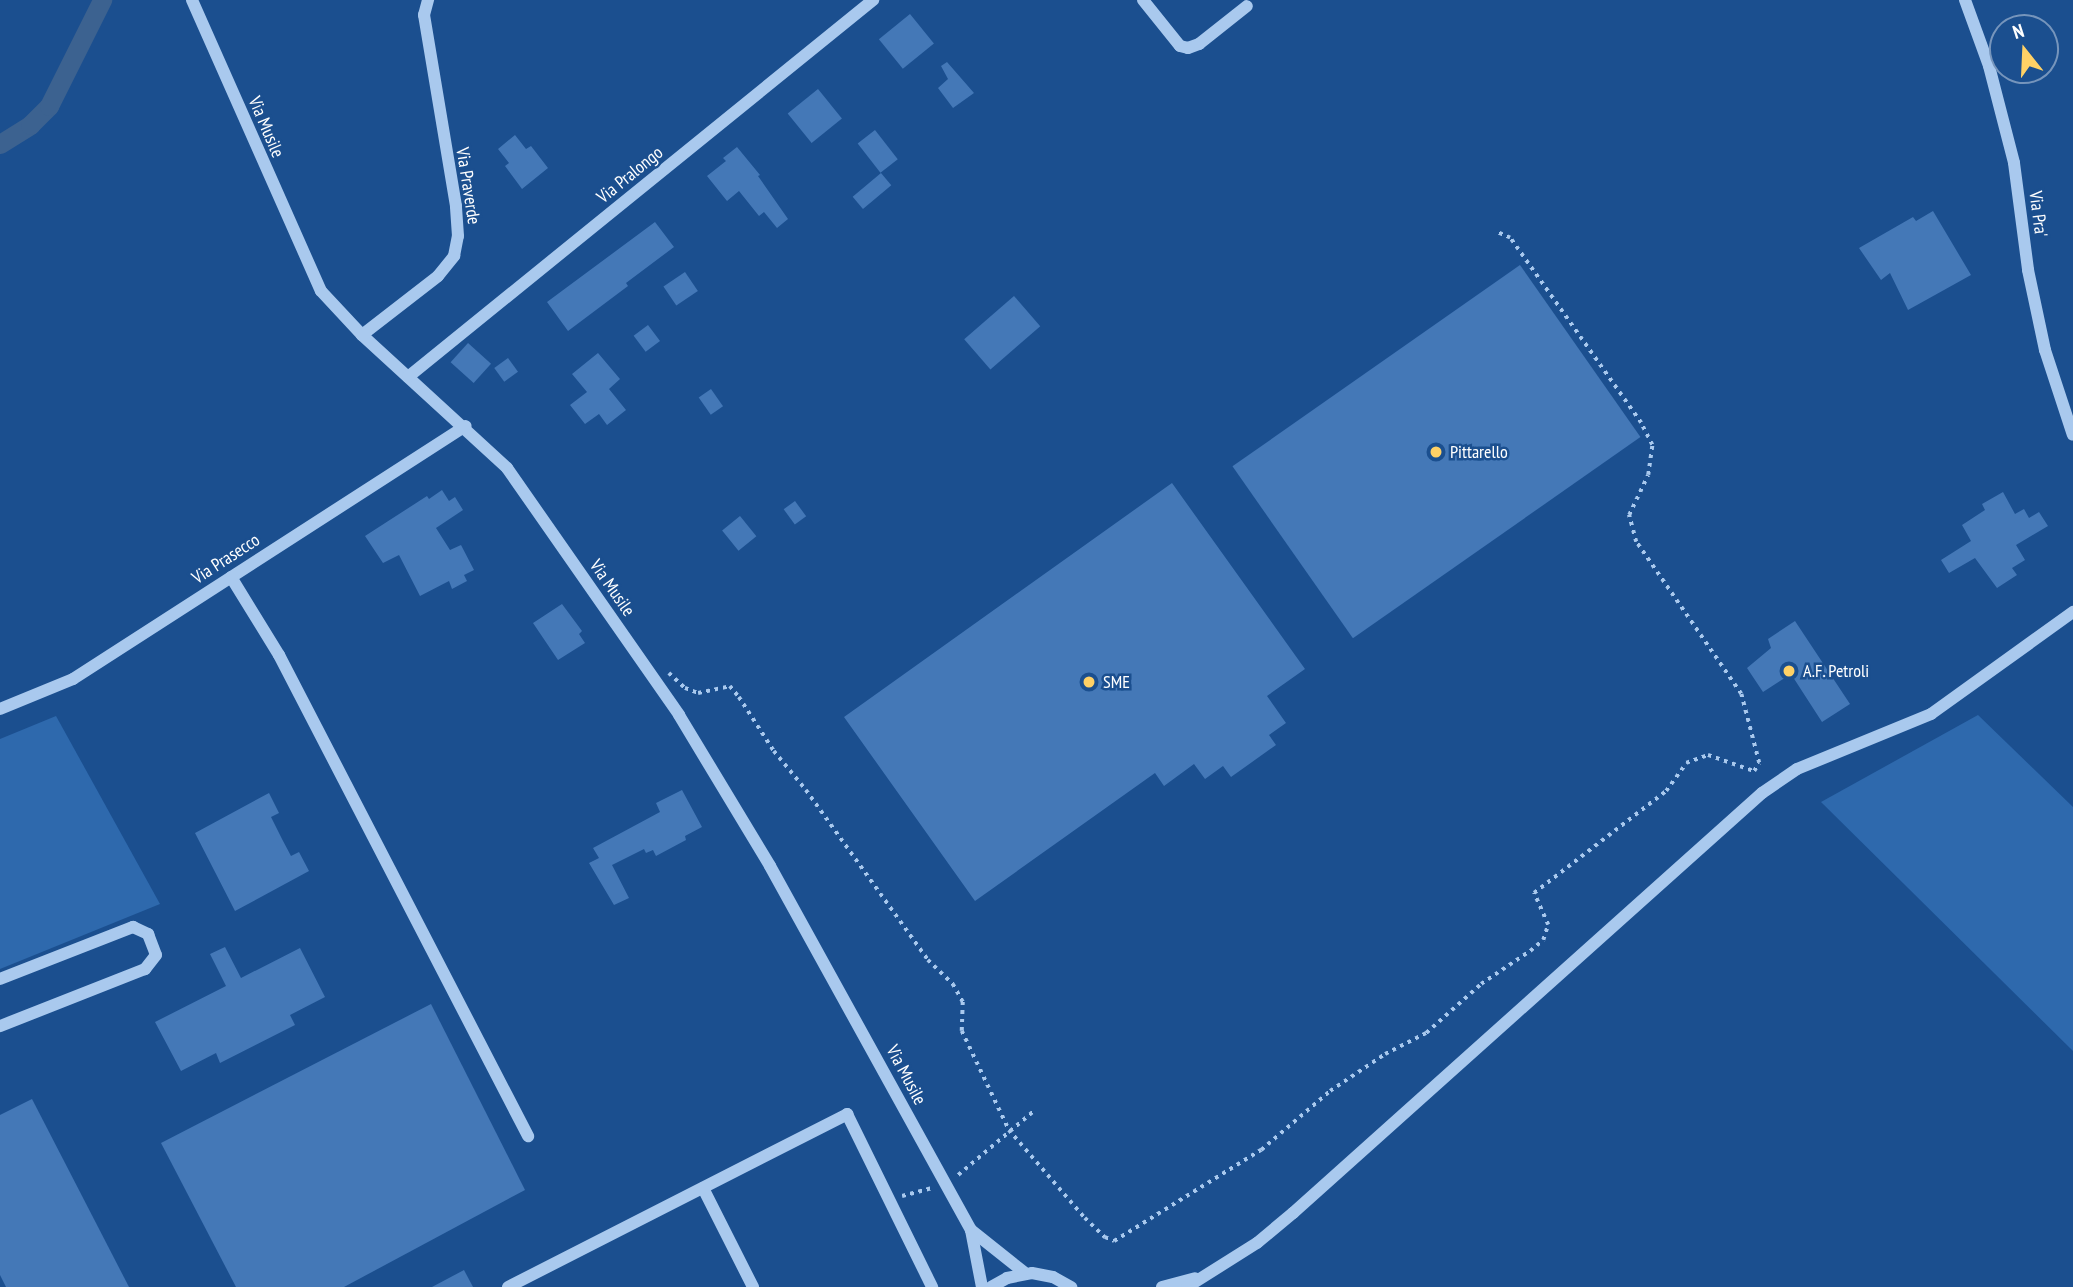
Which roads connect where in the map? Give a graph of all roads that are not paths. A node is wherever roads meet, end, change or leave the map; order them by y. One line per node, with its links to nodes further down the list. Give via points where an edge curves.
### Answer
1 (192, 0): 7 (street, Via Musile, via 320,291)
2 (428, 0): 7 (street, Via Praverde, via 424,15 458,236 454,256 438,276)
3 (873, 0): 8 (street, Via Pralongo)
4 (1143, 0): 6 (street, via 1180,46 1188,48)
5 (1965, 0): 10 (street, Via Pra', via 1989,65 2014,163 2028,270 2045,350)
6 (1247, 6)
7 (362, 335): 8 (street, Via Musile)
8 (408, 377): 9 (street, Via Musile)
9 (465, 426): 11 (street, Via Prasecco); 18 (street, Via Musile, via 507,468 679,715 770,866)
10 (2073, 435)
11 (231, 577): 13 (street, Via Prasecco, via 73,679); 16 (street, via 279,655)
12 (2073, 612): 20 (street, via 1931,714 1797,769 1762,793 1293,1213)
13 (0, 709)
14 (0, 979): 15 (street, via 133,927 148,933 156,955 145,969)
15 (0, 1026)
16 (528, 1136)
17 (703, 1188): 21 (street, via 847,1114); 22 (street); 23 (street)
18 (971, 1230): 19 (street); 24 (street)
19 (1026, 1273): 25 (street); 26 (street, via 1052,1277)
20 (1202, 1276): 27 (street); 28 (street)
21 (932, 1285)
22 (508, 1287)
23 (753, 1287)
24 (982, 1287)
25 (992, 1287)
26 (1071, 1287)
27 (1162, 1287)
28 (1187, 1287)

